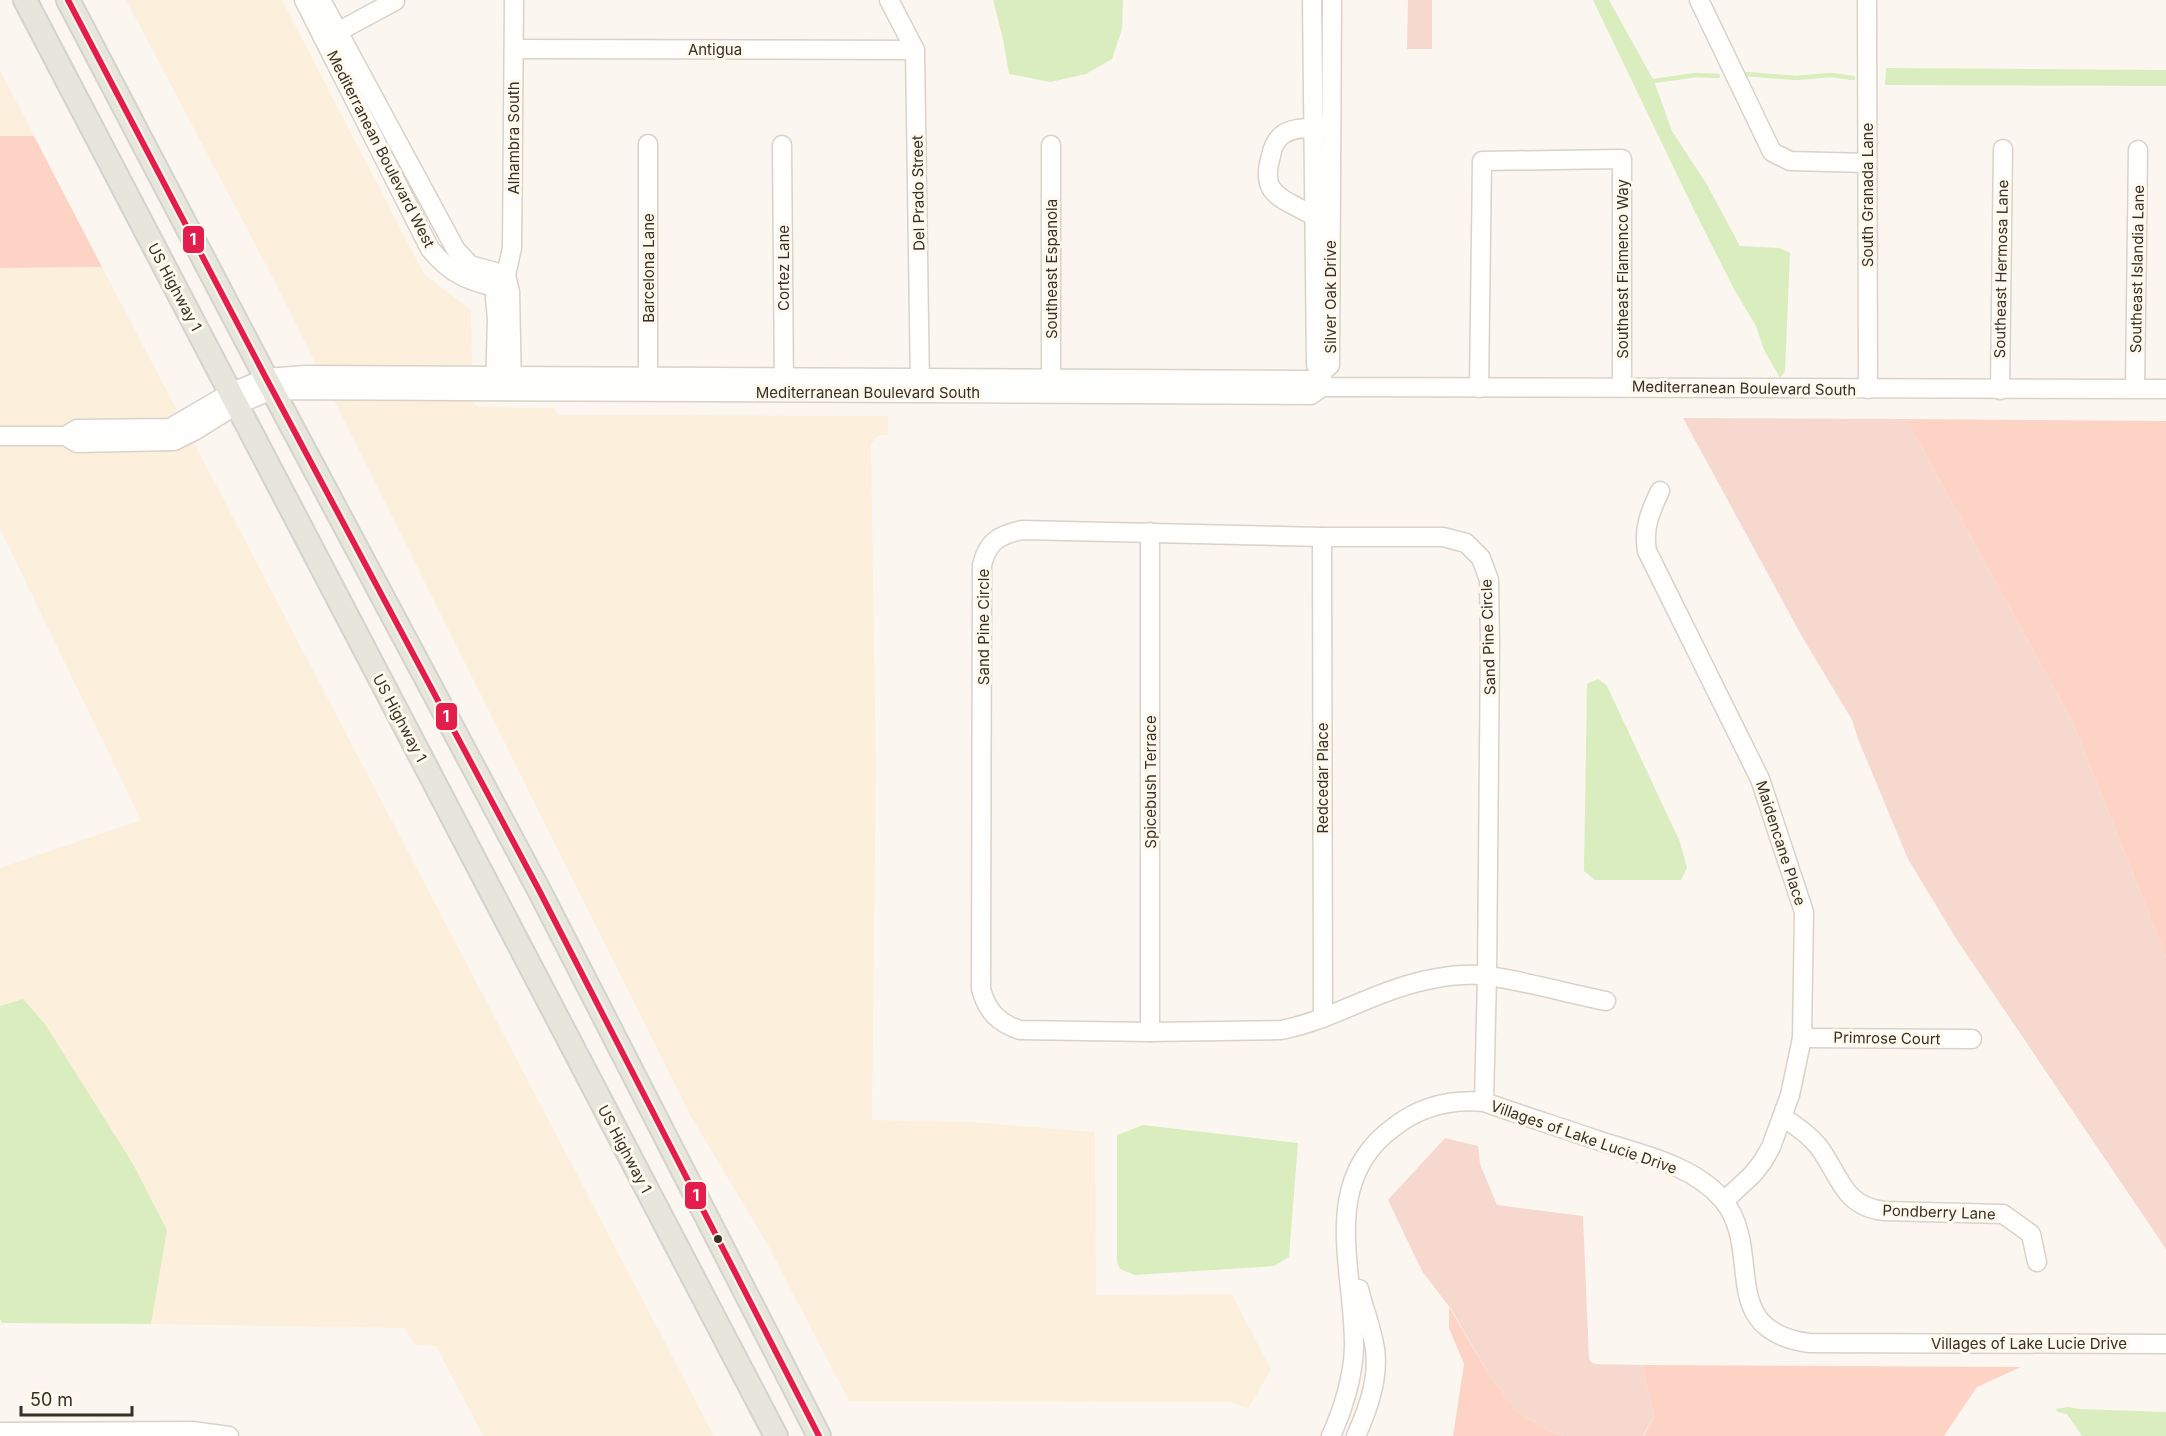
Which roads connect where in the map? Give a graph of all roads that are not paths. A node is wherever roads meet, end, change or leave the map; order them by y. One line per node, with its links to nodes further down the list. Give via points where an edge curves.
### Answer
1 (25, 0): 37 (main road, US Highway 1)
2 (68, 0): 26 (main road)
3 (304, 0): 12 (street, Mediterranean Boulevard West)
4 (321, 0): 12 (street, Mediterranean Boulevard West)
5 (514, 0): 13 (street, Alhambra South)
6 (889, 0): 14 (street, Del Prado Street)
7 (1312, 0): 15 (street, Silver Oak Drive)
8 (1332, 0): 15 (street, Silver Oak Drive)
9 (1699, 0): 21 (street, via 1772,152 1790,161)
10 (1867, 0): 21 (street, South Granada Lane)
11 (394, 2): 12 (street)
12 (331, 35): 23 (street, Mediterranean Boulevard West, via 456,250 470,266)
13 (514, 49): 14 (street, Antigua); 23 (street, Alhambra South, via 512,248)
14 (915, 50): 29 (street, Del Prado Street)
15 (1322, 127): 22 (street, Silver Oak Drive); 22 (street, via 1298,129 1281,136 1272,149 1268,178 1277,197)
16 (648, 144): 27 (street, Barcelona Lane)
17 (782, 145): 28 (street, Cortez Lane)
18 (1051, 146): 30 (street, Southeast Espanola)
19 (2003, 149): 36 (street, Southeast Hermosa Lane)
20 (2138, 150): 33 (street, Southeast Islandia Lane)
21 (1867, 163): 34 (street, South Granada Lane)
22 (1323, 217): 24 (street, Silver Oak Drive, via 1330,365)
23 (504, 285): 25 (street, Alhambra South)
24 (1322, 379): 30 (street, Mediterranean Boulevard South); 32 (street, Mediterranean Boulevard South)
25 (503, 383): 26 (street, Mediterranean Boulevard South); 27 (street, Mediterranean Boulevard South)
26 (269, 384): 37 (street, Mediterranean Boulevard South); 57 (main road, via 534,882)
27 (648, 384): 28 (street, Mediterranean Boulevard South)
28 (784, 385): 29 (street, Mediterranean Boulevard South)
29 (920, 385): 30 (street, Mediterranean Boulevard South)
30 (1051, 386)
31 (1622, 387): 32 (street, Mediterranean Boulevard South); 32 (street, Southeast Flamenco Way, via 1622,159 1482,161); 34 (street, Mediterranean Boulevard South)
32 (1479, 388)
33 (2134, 388): 35 (street, Mediterranean Boulevard South); 36 (street, Mediterranean Boulevard South)
34 (1868, 389): 36 (street, Mediterranean Boulevard South)
35 (2166, 389)
36 (2000, 390)
37 (233, 399): 38 (street, Mediterranean Boulevard South, via 170,428 112,436 77,429 65,436); 56 (main road, US Highway 1)
38 (0, 436)
39 (1660, 491): 46 (street, Maidencane Place, via 1646,526 1647,551 1761,779 1804,912)
40 (1150, 532): 41 (street, Sand Pine Circle); 45 (street, Spicebush Terrace); 45 (street, Sand Pine Circle, via 1022,530 995,539 986,551 982,565 981,989 994,1016 1020,1030)
41 (1322, 537): 42 (street, Sand Pine Circle, via 1443,537 1466,543 1480,558 1489,580); 44 (street, Redcedar Place)
42 (1487, 976): 43 (street); 44 (street, Sand Pine Circle, via 1414,983); 48 (street, Sand Pine Circle)
43 (1606, 1001)
44 (1323, 1018): 45 (street, Sand Pine Circle, via 1281,1030)
45 (1150, 1032)
46 (1803, 1038): 47 (street, Primrose Court); 49 (street, Maidencane Place)
47 (1972, 1039)
48 (1484, 1102): 50 (street, Villages of Lake Lucie Drive, via 1671,1165 1698,1178); 51 (street, Villages of Lake Lucie Drive, via 1456,1102 1425,1109 1399,1122 1377,1140 1360,1163 1350,1188 1345,1215)
49 (1782, 1117): 50 (street, Maidencane Place, via 1763,1161); 52 (street, Pondberry Lane, via 1809,1136 1846,1192 1863,1206 1885,1211 2003,1214 2031,1234)
50 (1724, 1201): 53 (street, Villages of Lake Lucie Drive, via 1741,1242 1752,1308 1768,1328 1787,1338 1809,1343)
51 (1347, 1244): 58 (street, Villages of Lake Lucie Drive, via 1354,1350 1348,1386); 59 (street, Villages of Lake Lucie Drive, via 1375,1350 1374,1386)
52 (2037, 1262)
53 (2166, 1344)
54 (0, 1432): 55 (street, via 192,1431)
55 (229, 1436)
56 (776, 1436)
57 (819, 1436)
58 (1331, 1436)
59 (1356, 1436)

